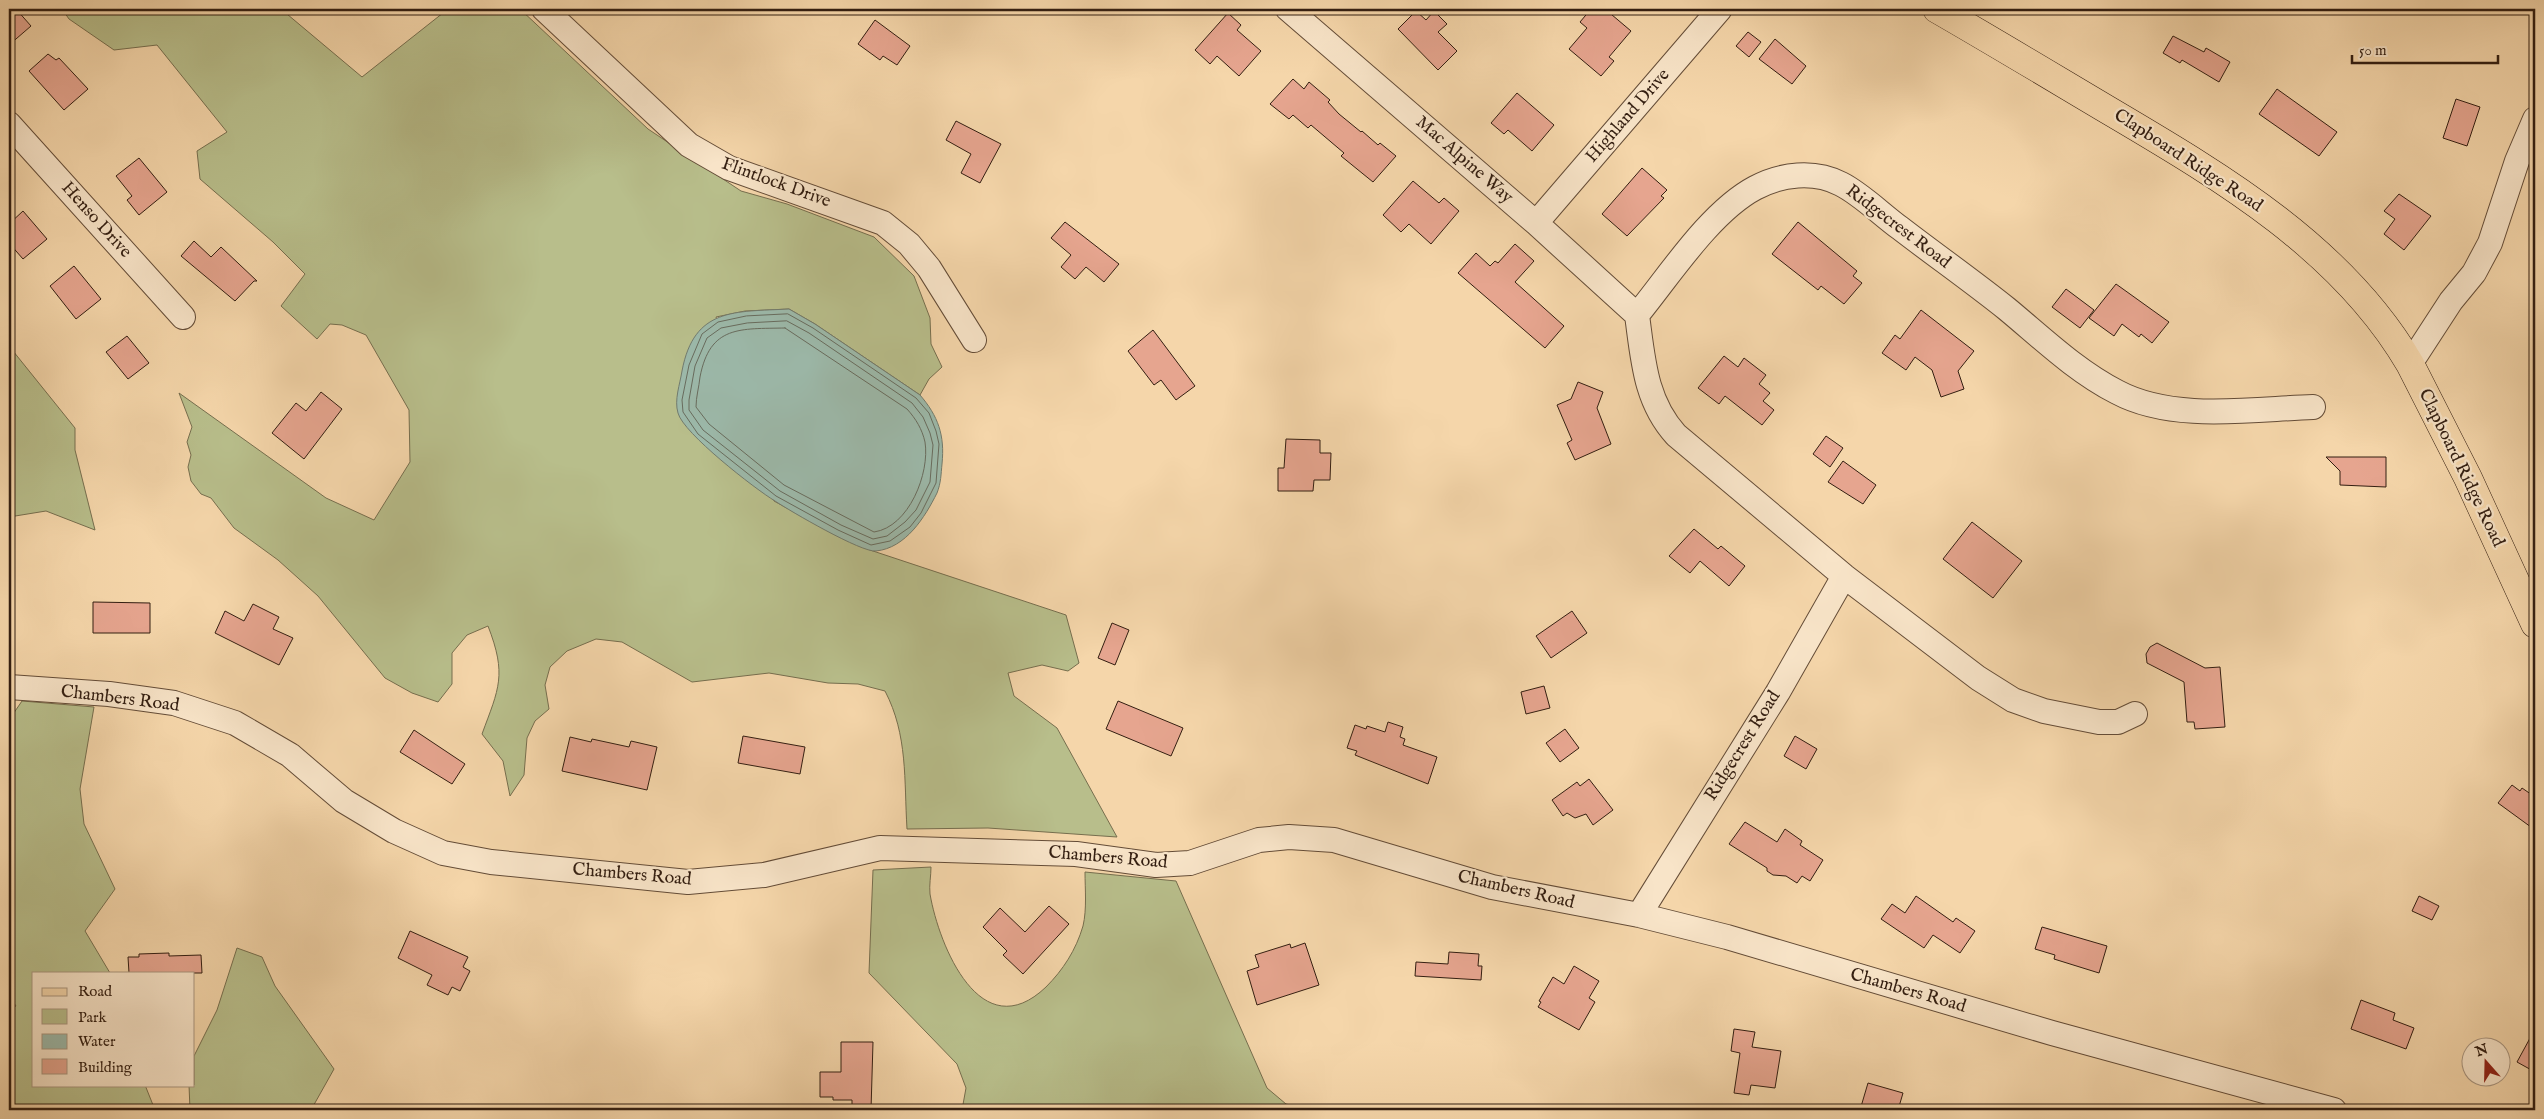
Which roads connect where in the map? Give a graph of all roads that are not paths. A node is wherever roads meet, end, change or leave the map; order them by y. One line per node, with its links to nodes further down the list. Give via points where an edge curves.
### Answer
1 (544, 9): 10 (street, Flintlock Drive, via 689,145 729,168 883,223 909,244 929,268)
2 (1288, 9): 7 (street, Mac Alpine Way)
3 (1720, 9): 7 (street, Highland Drive)
4 (1937, 9): 11 (main road, Clapboard Ridge Road, via 2172,148 2254,201 2309,245 2357,293)
5 (2535, 119): 11 (street, via 2517,161 2490,243 2474,273 2451,301)
6 (9, 124): 9 (street, Henso Drive)
7 (1536, 223): 8 (street, Mac Alpine Way)
8 (1637, 315): 12 (street, Ridgecrest Road, via 1707,229 1736,202 1770,181 1808,175 1841,184 2079,368 2117,393 2163,408 2190,412); 13 (street, via 1650,394 1665,423)
9 (183, 317)
10 (974, 340)
11 (2410, 364): 14 (main road, Clapboard Ridge Road, via 2468,478)
12 (2313, 407)
13 (1844, 576): 16 (street, via 1978,678 2013,700 2044,711 2099,722 2118,722); 17 (street, Ridgecrest Road, via 1778,692)
14 (2535, 624)
15 (9, 687): 17 (street, Chambers Road, via 109,694 174,703 235,723 290,755 344,801 394,831 444,853 491,862 688,882 764,875 880,848 1076,854 1156,865 1190,863 1259,840 1290,837 1334,840 1492,887)
16 (2135, 714)
17 (1639, 915): 18 (street, Chambers Road, via 1727,937 2052,1033)
18 (2334, 1110)

